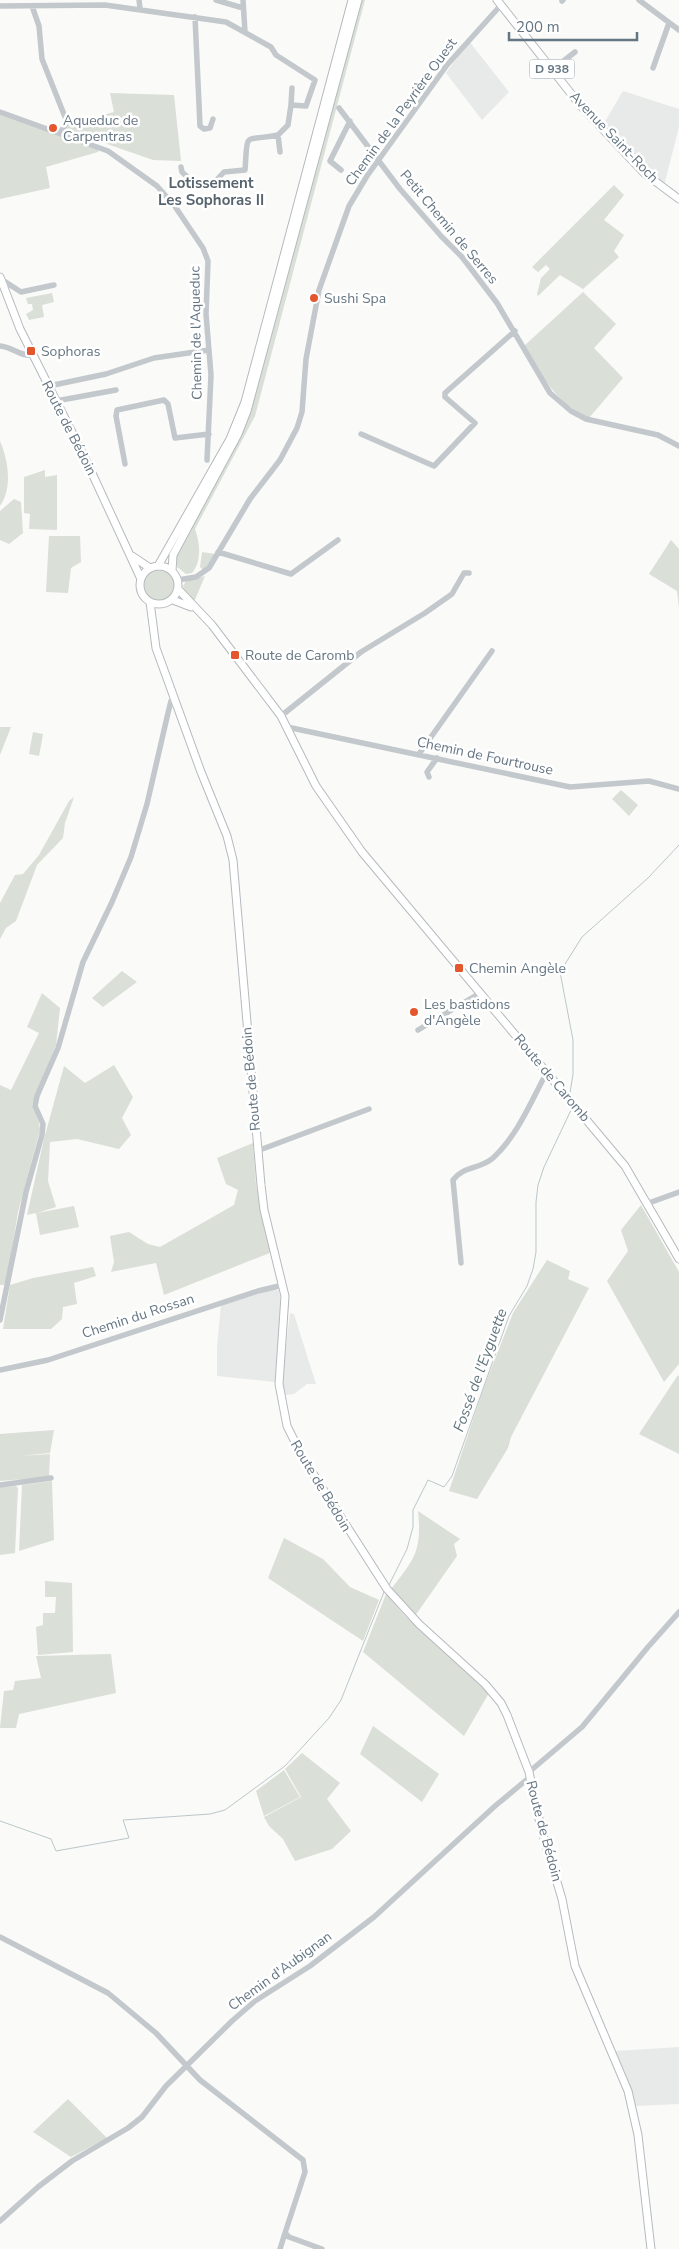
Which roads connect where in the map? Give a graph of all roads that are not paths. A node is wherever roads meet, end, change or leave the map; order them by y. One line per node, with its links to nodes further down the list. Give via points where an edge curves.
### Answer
1 (139, 0): 10 (street)
2 (216, 0): 11 (street)
3 (243, 0): 11 (street)
4 (352, 0): 49 (main road, via 245,402 230,439)
5 (358, 0): 51 (main road, via 247,411 238,434 173,555)
6 (639, 0): 13 (street)
7 (501, 2): 18 (main road, Avenue Saint-Roch / D 938); 28 (street, Chemin de la Peyrière Ouest, via 447,65)
8 (0, 6): 9 (street)
9 (32, 6): 10 (street, via 83,4); 25 (street, via 39,26 42,59 67,122)
10 (140, 8): 12 (street)
11 (243, 8): 15 (street)
12 (195, 17): 15 (street, via 226,22); 23 (street, via 200,126 210,128)
13 (669, 23): 14 (street); 17 (street)
14 (679, 30)
15 (245, 32): 20 (street, via 315,80 306,106)
16 (574, 52): 18 (street)
17 (653, 68)
18 (552, 70): 31 (main road, Avenue Saint-Roch / D 938, via 644,173)
19 (292, 88): 20 (street)
20 (292, 105): 26 (street, via 288,125)
21 (339, 108): 24 (street, Petit Chemin de Serres)
22 (0, 112): 25 (street, Chemin de l'Aqueduc)
23 (213, 119)
24 (350, 121): 28 (street, Petit Chemin de Serres); 30 (street, via 330,161)
25 (60, 133): 36 (street, Chemin de l'Aqueduc, via 108,150 157,186 174,205 208,261 206,314)
26 (278, 135): 27 (street); 29 (street, via 251,138 245,147 245,170 224,172 211,186 198,187)
27 (280, 152)
28 (380, 160): 34 (street, Petit Chemin de Serres, via 411,202 462,257); 48 (street, Chemin de la Peyrière Ouest, via 349,206 322,276 306,360 302,412 296,428 280,460 250,499)
29 (181, 167)
30 (341, 170)
31 (679, 199)
32 (0, 278): 33 (street, via 21,292); 37 (main road, Route de Bédoin)
33 (54, 285)
34 (515, 331): 42 (street, via 445,392 445,397 475,423 434,466); 43 (street, Petit Chemin de Serres, via 550,393 571,411 611,426 658,435)
35 (0, 346): 37 (street, via 11,347 22,354)
36 (209, 350): 38 (street, via 154,358 106,374); 41 (street, Chemin de l'Aqueduc)
37 (31, 351): 38 (main road, Route de Bédoin)
38 (49, 386): 40 (main road, Route de Bédoin)
39 (116, 390): 40 (street)
40 (56, 401): 47 (main road, Route de Bédoin)
41 (209, 434): 44 (street, Chemin de l'Aqueduc); 45 (street, via 175,438 168,404 164,400 117,410)
42 (361, 434)
43 (679, 446)
44 (207, 460)
45 (125, 464)
46 (338, 540): 48 (street, via 291,574)
47 (128, 550): 50 (main road, Route de Bédoin); 53 (main road, Route de Bédoin)
48 (218, 552): 54 (street, Chemin de la Peyrière Ouest, via 204,573)
49 (158, 566): 50 (main road); 51 (main road)
50 (150, 568): 53 (main road)
51 (172, 571): 54 (main road)
52 (469, 573): 63 (street, via 464,573 452,594 361,652)
53 (141, 579): 57 (main road, via 140,590)
54 (178, 580): 55 (main road)
55 (178, 589): 56 (main road); 59 (main road, Route de Caromb)
56 (173, 600): 58 (main road); 59 (main road)
57 (150, 602): 58 (main road); 60 (main road, Route de Bédoin)
58 (160, 605): 60 (main road)
59 (202, 615): 63 (main road, Route de Caromb)
60 (153, 630): 62 (main road, Route de Bédoin, via 156,648)
61 (492, 651): 65 (street)
62 (175, 699): 73 (main road, Route de Bédoin, via 232,852); 79 (street, via 171,701 147,804 130,857 83,962 60,1042 37,1096 35,1106 44,1124)
63 (281, 716): 64 (main road, Route de Caromb)
64 (287, 727): 65 (street, Chemin de Fourtrouse); 69 (main road, Route de Caromb, via 316,786 351,838)
65 (419, 754): 66 (street, Chemin de Fourtrouse)
66 (437, 758): 67 (street, via 427,772); 68 (street, Chemin de Fourtrouse, via 570,787 649,781)
67 (428, 777)
68 (679, 789)
69 (480, 993): 70 (street); 71 (main road, Route de Caromb)
70 (418, 1030)
71 (547, 1072): 75 (main road, Route de Caromb, via 625,1166); 77 (street, via 503,1148 492,1160 463,1170 453,1180)
72 (369, 1109): 73 (street)
73 (257, 1151): 78 (main road, Route de Bédoin, via 264,1210)
74 (679, 1192): 75 (street)
75 (646, 1204): 76 (main road, Route de Caromb)
76 (679, 1260)
77 (461, 1263)
78 (284, 1285): 81 (street, Chemin du Rossan, via 48,1360); 85 (main road, Route de Bédoin, via 286,1306 280,1398 296,1446 392,1596 501,1703)
79 (3, 1290): 80 (street)
80 (0, 1320)
81 (0, 1370)
82 (51, 1478): 83 (street)
83 (0, 1485)
84 (679, 1612): 85 (street, Chemin d'Aubignan, via 582,1727)
85 (530, 1775): 87 (street, Chemin d'Aubignan, via 374,1917 310,1966 255,2001); 92 (main road, Route de Bédoin, via 541,1828 562,1899 575,1966 618,2064 632,2106)
86 (0, 1937): 87 (street, via 108,1993 156,2033)
87 (187, 2067): 88 (street, Chemin d'Aubignan, via 166,2086 142,2117 72,2161); 89 (street, via 303,2160 305,2172)
88 (0, 2221)
89 (285, 2233): 90 (street); 91 (street)
90 (280, 2249)
91 (322, 2249)
92 (651, 2249)

